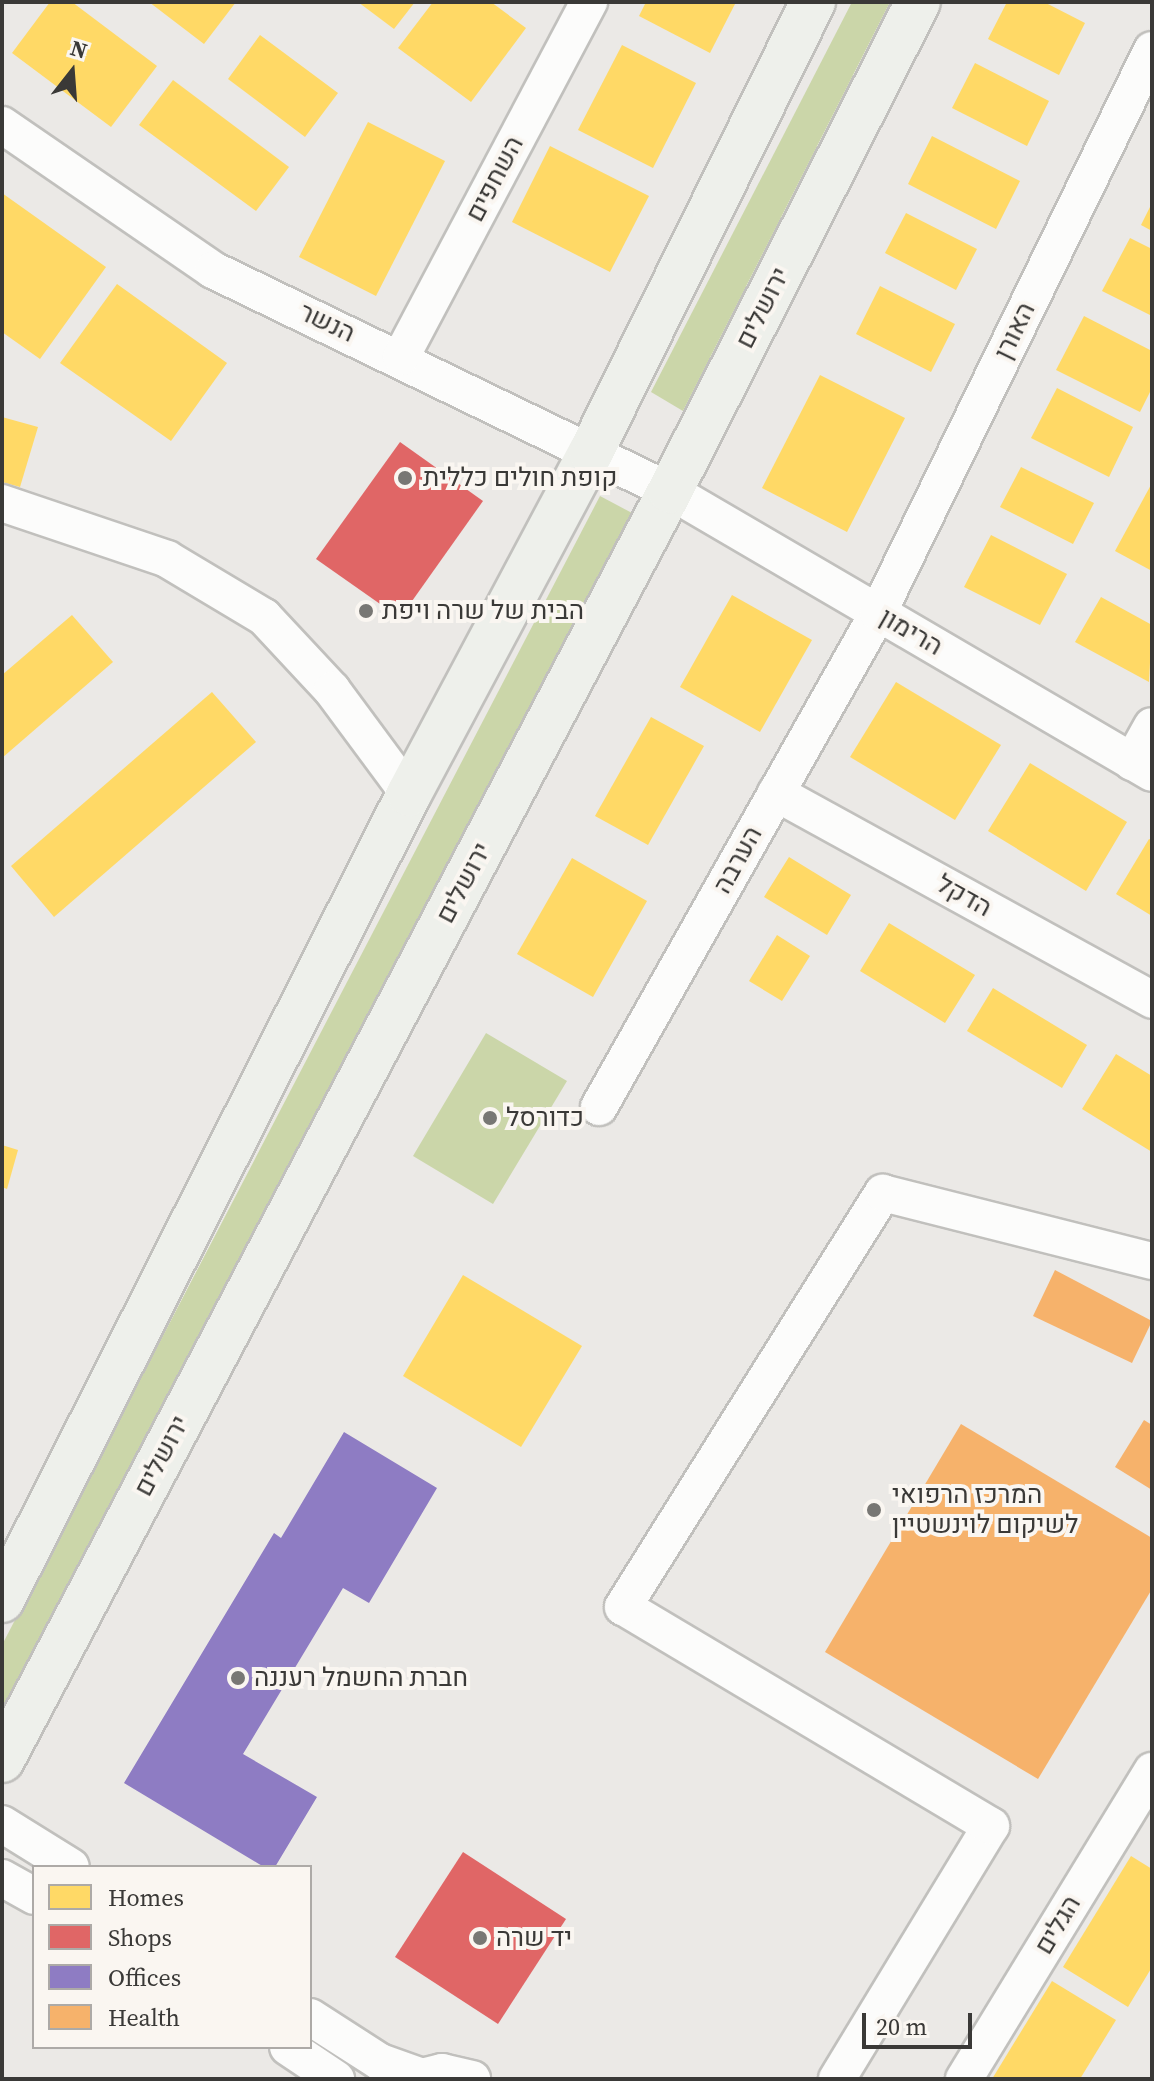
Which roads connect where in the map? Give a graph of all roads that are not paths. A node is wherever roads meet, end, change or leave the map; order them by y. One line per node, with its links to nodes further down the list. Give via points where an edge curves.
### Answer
1 (813, 2): 7 (main road)
2 (918, 2): 8 (main road, ירושלים)
3 (585, 4): 6 (street, השחפים)
4 (1152, 50): 10 (street, האורן)
5 (2, 125): 6 (street, הנשר, via 213,270)
6 (401, 357): 7 (street, הנשר)
7 (591, 452): 8 (street, הנשר); 14 (main road)
8 (670, 491): 10 (street, הרימון); 19 (main road, ירושלים)
9 (2, 503): 14 (street, via 167,559 264,617 332,690)
10 (878, 613): 12 (street, הרימון); 13 (street, הערבה)
11 (1152, 726): 12 (street)
12 (1142, 768)
13 (776, 793): 15 (street, הדקל); 16 (street, הערבה)
14 (409, 794): 18 (main road)
15 (1152, 1000)
16 (599, 1107)
17 (1152, 1261): 30 (street, via 883,1193 623,1607 991,1826)
18 (2, 1600)
19 (2, 1760)
20 (1152, 1771): 31 (street, הגלים)
21 (2, 1824): 22 (street)
22 (68, 1865)
23 (2, 1878): 24 (street)
24 (32, 1895)
25 (312, 2018): 27 (street, via 380,2062)
26 (291, 2049): 28 (street)
27 (416, 2077): 29 (street, via 442,2072)
28 (336, 2079)
29 (472, 2079)
30 (837, 2079)
31 (964, 2079)

